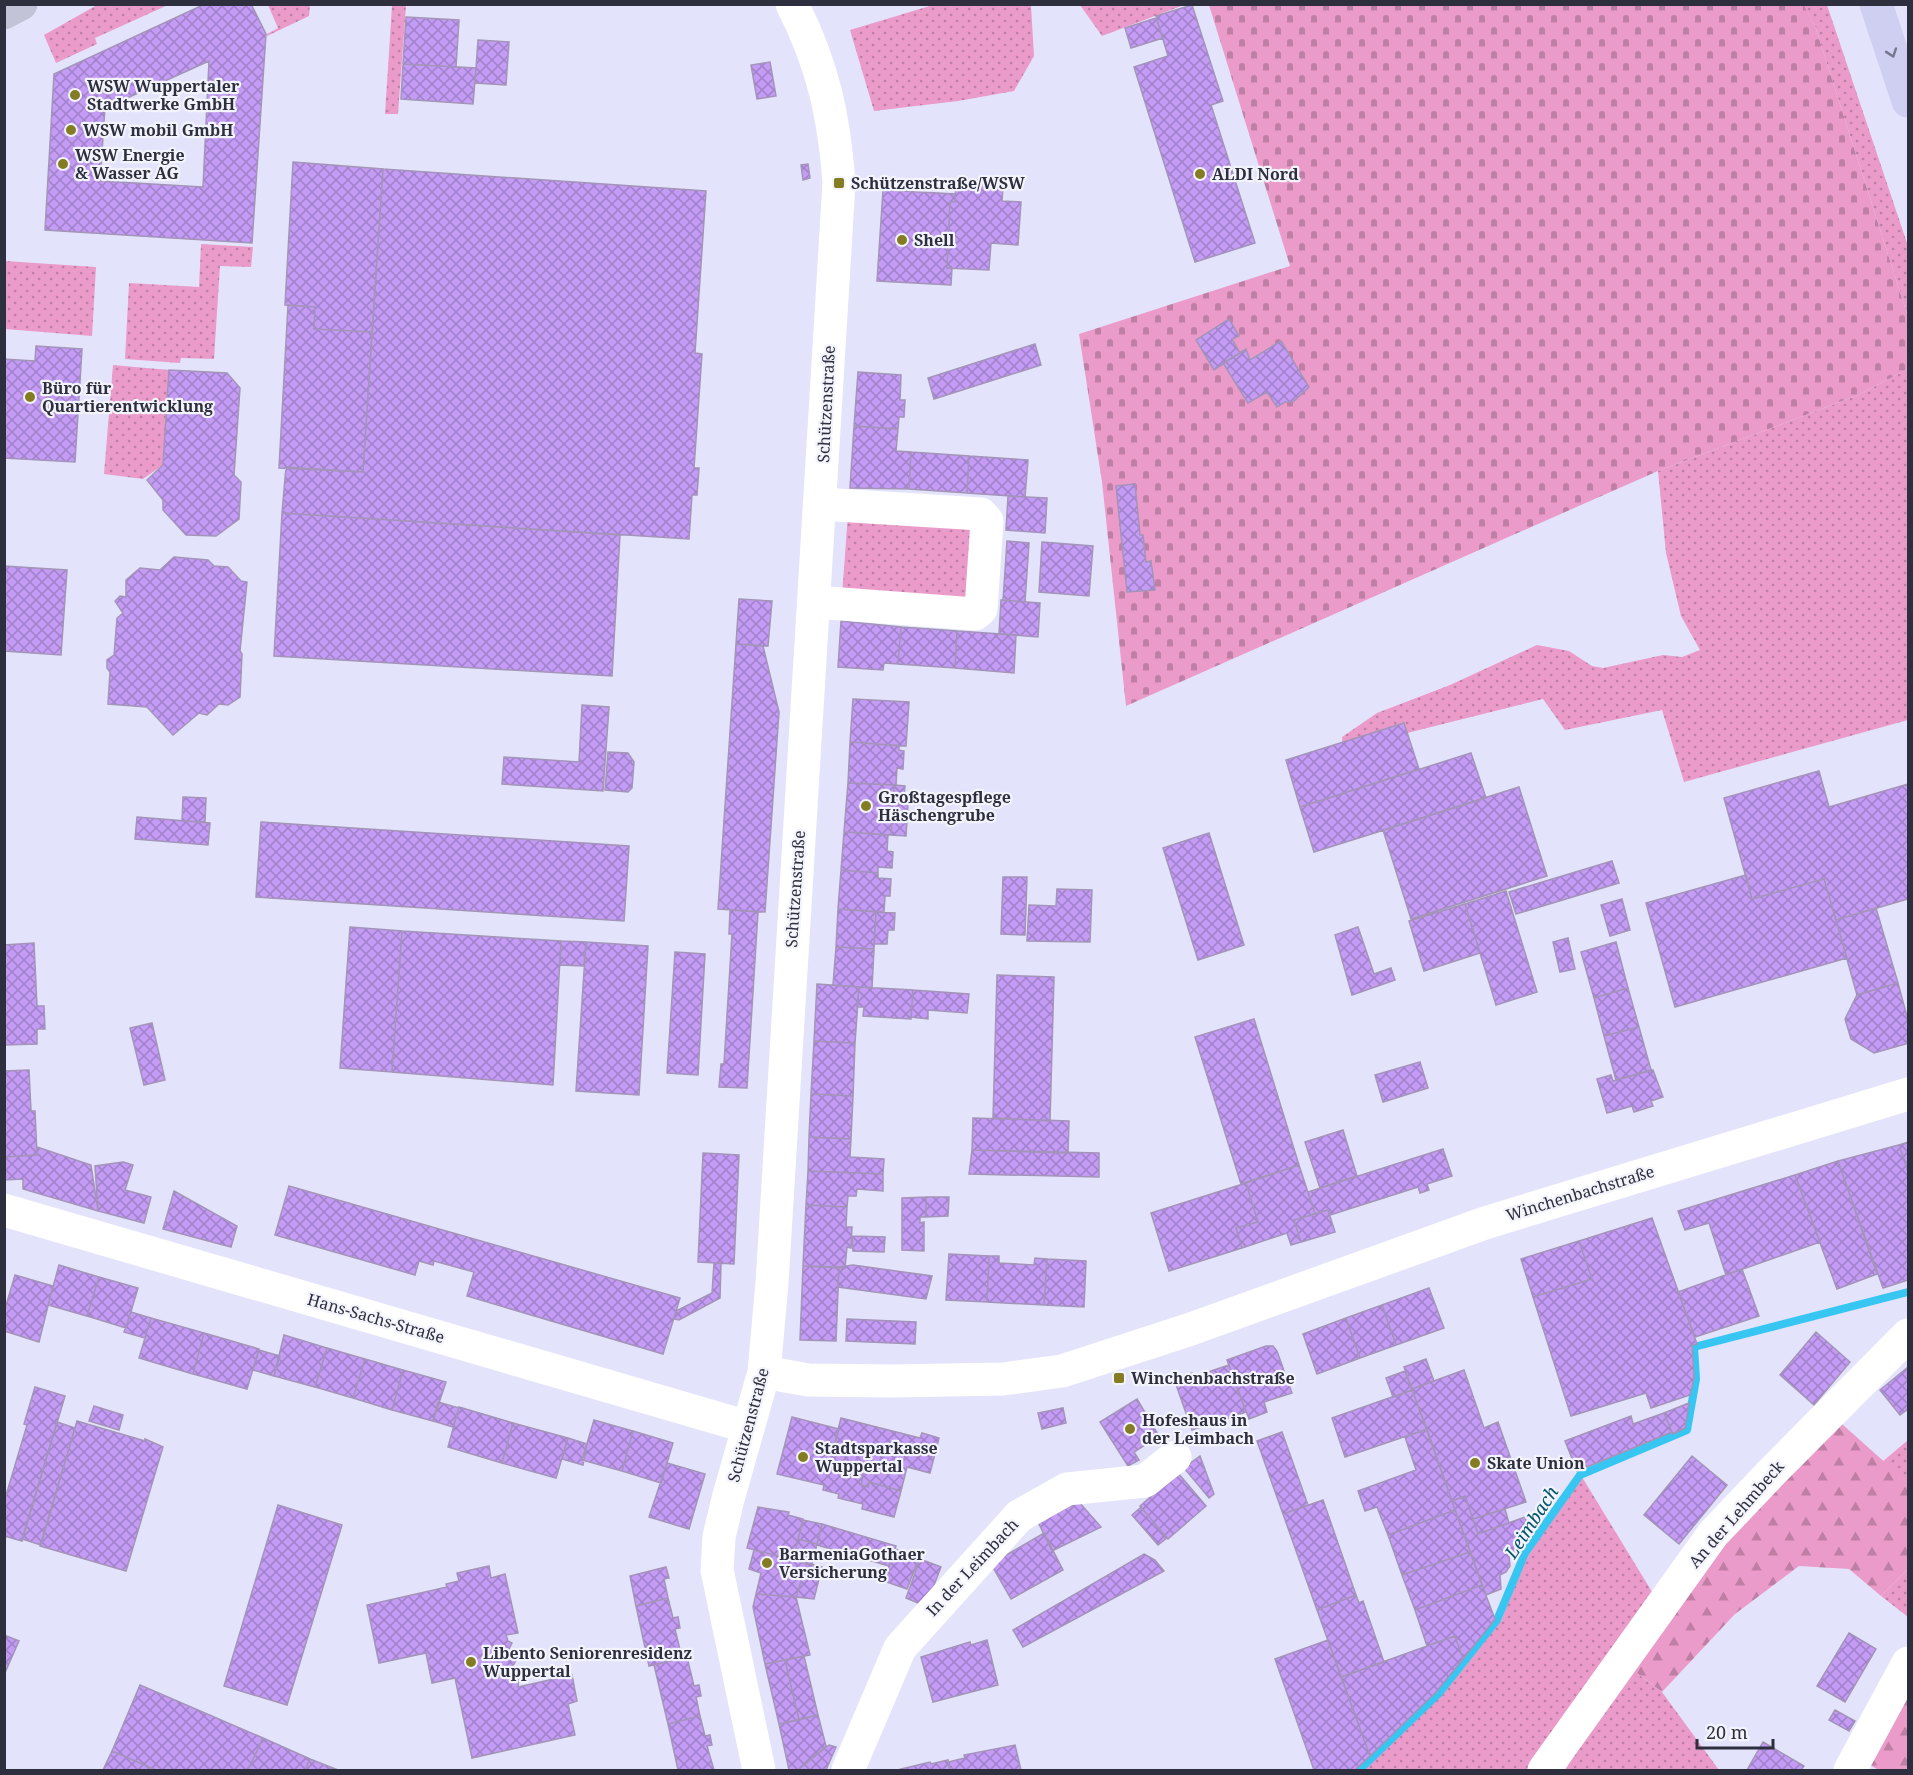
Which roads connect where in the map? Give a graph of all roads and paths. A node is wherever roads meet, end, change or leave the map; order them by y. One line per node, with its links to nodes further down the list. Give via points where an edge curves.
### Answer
1 (21, 4): 4 (main road)
2 (792, 4): 6 (street, Schützenstraße, via 822,74 834,127 839,183)
3 (1876, 4): 5 (highway, one-way to 5)
4 (4, 13)
5 (1908, 101)
6 (820, 504): 7 (street, Schützenstraße); 7 (street, via 981,514 987,521 981,609 975,614)
7 (815, 602): 11 (street, Schützenstraße)
8 (1908, 1094): 11 (street, Winchenbachstraße, via 1485,1223 1062,1371 1003,1378 893,1381 808,1380)
9 (4, 1210): 12 (street, Hans-Sachs-Straße)
10 (1908, 1335): 17 (street, An der Lehmbeck, via 1713,1534)
11 (764, 1372): 12 (street, Schützenstraße)
12 (748, 1427): 15 (street, Schützenstraße, via 719,1537 717,1570)
13 (1175, 1457): 16 (street, In der Leimbach, via 1145,1481 1066,1489 1019,1516 900,1648)
14 (1908, 1663): 18 (street)
15 (759, 1770)
16 (848, 1770)
17 (1544, 1770)
18 (1850, 1770)

